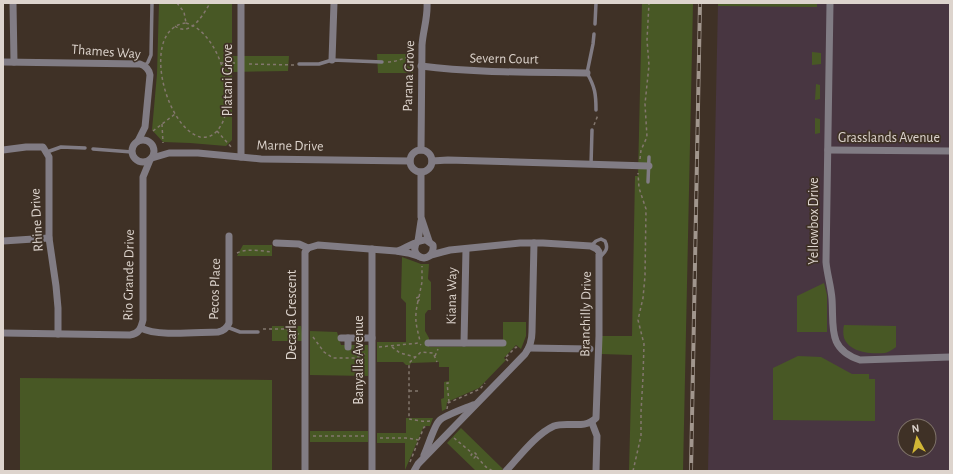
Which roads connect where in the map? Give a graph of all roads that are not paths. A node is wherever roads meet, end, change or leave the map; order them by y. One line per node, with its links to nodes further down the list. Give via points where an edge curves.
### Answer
1 (13, 3): 12 (street)
2 (152, 3): 15 (lane, via 151,55)
3 (241, 3): 32 (street, Platani Grove)
4 (334, 3): 10 (street)
5 (427, 3): 16 (street, Parana Grove)
6 (596, 3): 8 (lane)
7 (830, 3): 27 (street, Yellowbox Drive)
8 (595, 24)
9 (594, 34): 17 (lane)
10 (332, 60): 13 (lane); 14 (lane, via 319,64)
11 (3, 62): 12 (street, Thames Way)
12 (14, 62): 15 (street, Thames Way)
13 (382, 62)
14 (299, 64)
15 (145, 66): 19 (street, Thames Way, via 150,75)
16 (421, 66): 17 (street, Severn Court, via 485,72); 26 (street, Parana Grove)
17 (587, 73): 18 (lane, via 595,88)
18 (596, 110)
19 (145, 127): 21 (street, Thames Way); 22 (street, Thames Way)
20 (592, 130): 38 (lane)
21 (138, 141): 22 (street, via 144,140); 30 (street)
22 (151, 144): 31 (street, Marne Drive); 35 (street, via 154,152)
23 (85, 148): 29 (lane, via 61,147)
24 (93, 149): 30 (lane)
25 (3, 150): 29 (street, via 36,146 43,147)
26 (421, 150): 36 (street, via 412,155); 37 (street, via 427,152)
27 (828, 150): 28 (street, Grasslands Avenue); 72 (street, Yellowbox Drive, via 826,262 832,298 833,329 838,346 860,360)
28 (950, 151)
29 (47, 152): 45 (street, Rhine Drive)
30 (132, 152): 34 (street)
31 (169, 153): 32 (street, Marne Drive); 35 (street, Marne Drive)
32 (241, 157): 36 (street, Marne Drive)
33 (649, 157): 39 (lane)
34 (136, 159): 35 (street, via 143,162); 41 (street, Rio Grande Drive)
35 (151, 159): 41 (street, Rio Grande Drive)
36 (410, 161): 40 (street, via 415,170)
37 (432, 161): 38 (street); 40 (street, via 430,168)
38 (591, 164): 39 (street)
39 (648, 166): 42 (lane)
40 (421, 172): 43 (street)
41 (143, 177): 61 (street, Rio Grande Drive)
42 (648, 182)
43 (421, 217): 47 (street); 48 (street)
44 (229, 236): 60 (street, Pecos Place)
45 (49, 238): 46 (street); 64 (street, Rhine Drive, via 56,286)
46 (3, 241)
47 (418, 242): 48 (street); 56 (street); 58 (street, via 414,248)
48 (430, 242): 55 (street); 57 (street, via 433,250)
49 (276, 243): 52 (street, via 299,244)
50 (534, 243): 51 (street); 54 (street); 70 (street, via 532,340)
51 (591, 246): 59 (street, Branchilly Drive, via 597,249); 59 (lane, via 601,239 605,241 606,251)
52 (308, 248): 53 (street, via 318,245); 78 (street, Decarla Crescent, via 305,258)
53 (372, 249): 56 (street); 65 (street, Banyalla Avenue)
54 (466, 249): 55 (street); 67 (street, Kiana Way)
55 (450, 250): 57 (street)
56 (396, 251): 58 (street)
57 (431, 255): 58 (street, via 424,258)
58 (418, 256)
59 (600, 257): 76 (street, Branchilly Drive, via 597,412)
60 (227, 327): 61 (street, Pecos Place, via 218,332 157,333); 62 (lane, via 240,332)
61 (142, 328): 64 (street, Rio Grande Drive, via 133,335)
62 (258, 332)
63 (3, 333): 64 (street, Rio Grande Drive)
64 (58, 334)
65 (372, 338): 69 (street, via 345,338); 79 (street, Banyalla Avenue)
66 (428, 343): 67 (street)
67 (464, 343): 68 (street)
68 (503, 343)
69 (348, 346)
70 (526, 348): 71 (street); 73 (street, via 525,354)
71 (590, 349)
72 (950, 357)
73 (477, 404): 74 (street); 75 (street)
74 (448, 413): 75 (street, via 457,417); 77 (street, via 436,424)
75 (458, 423): 77 (street)
76 (592, 423): 81 (street, via 565,424 546,431); 82 (street, via 597,436)
77 (422, 460): 80 (street)
78 (305, 471)
79 (372, 471)
80 (414, 471)
81 (506, 471)
82 (596, 471)

